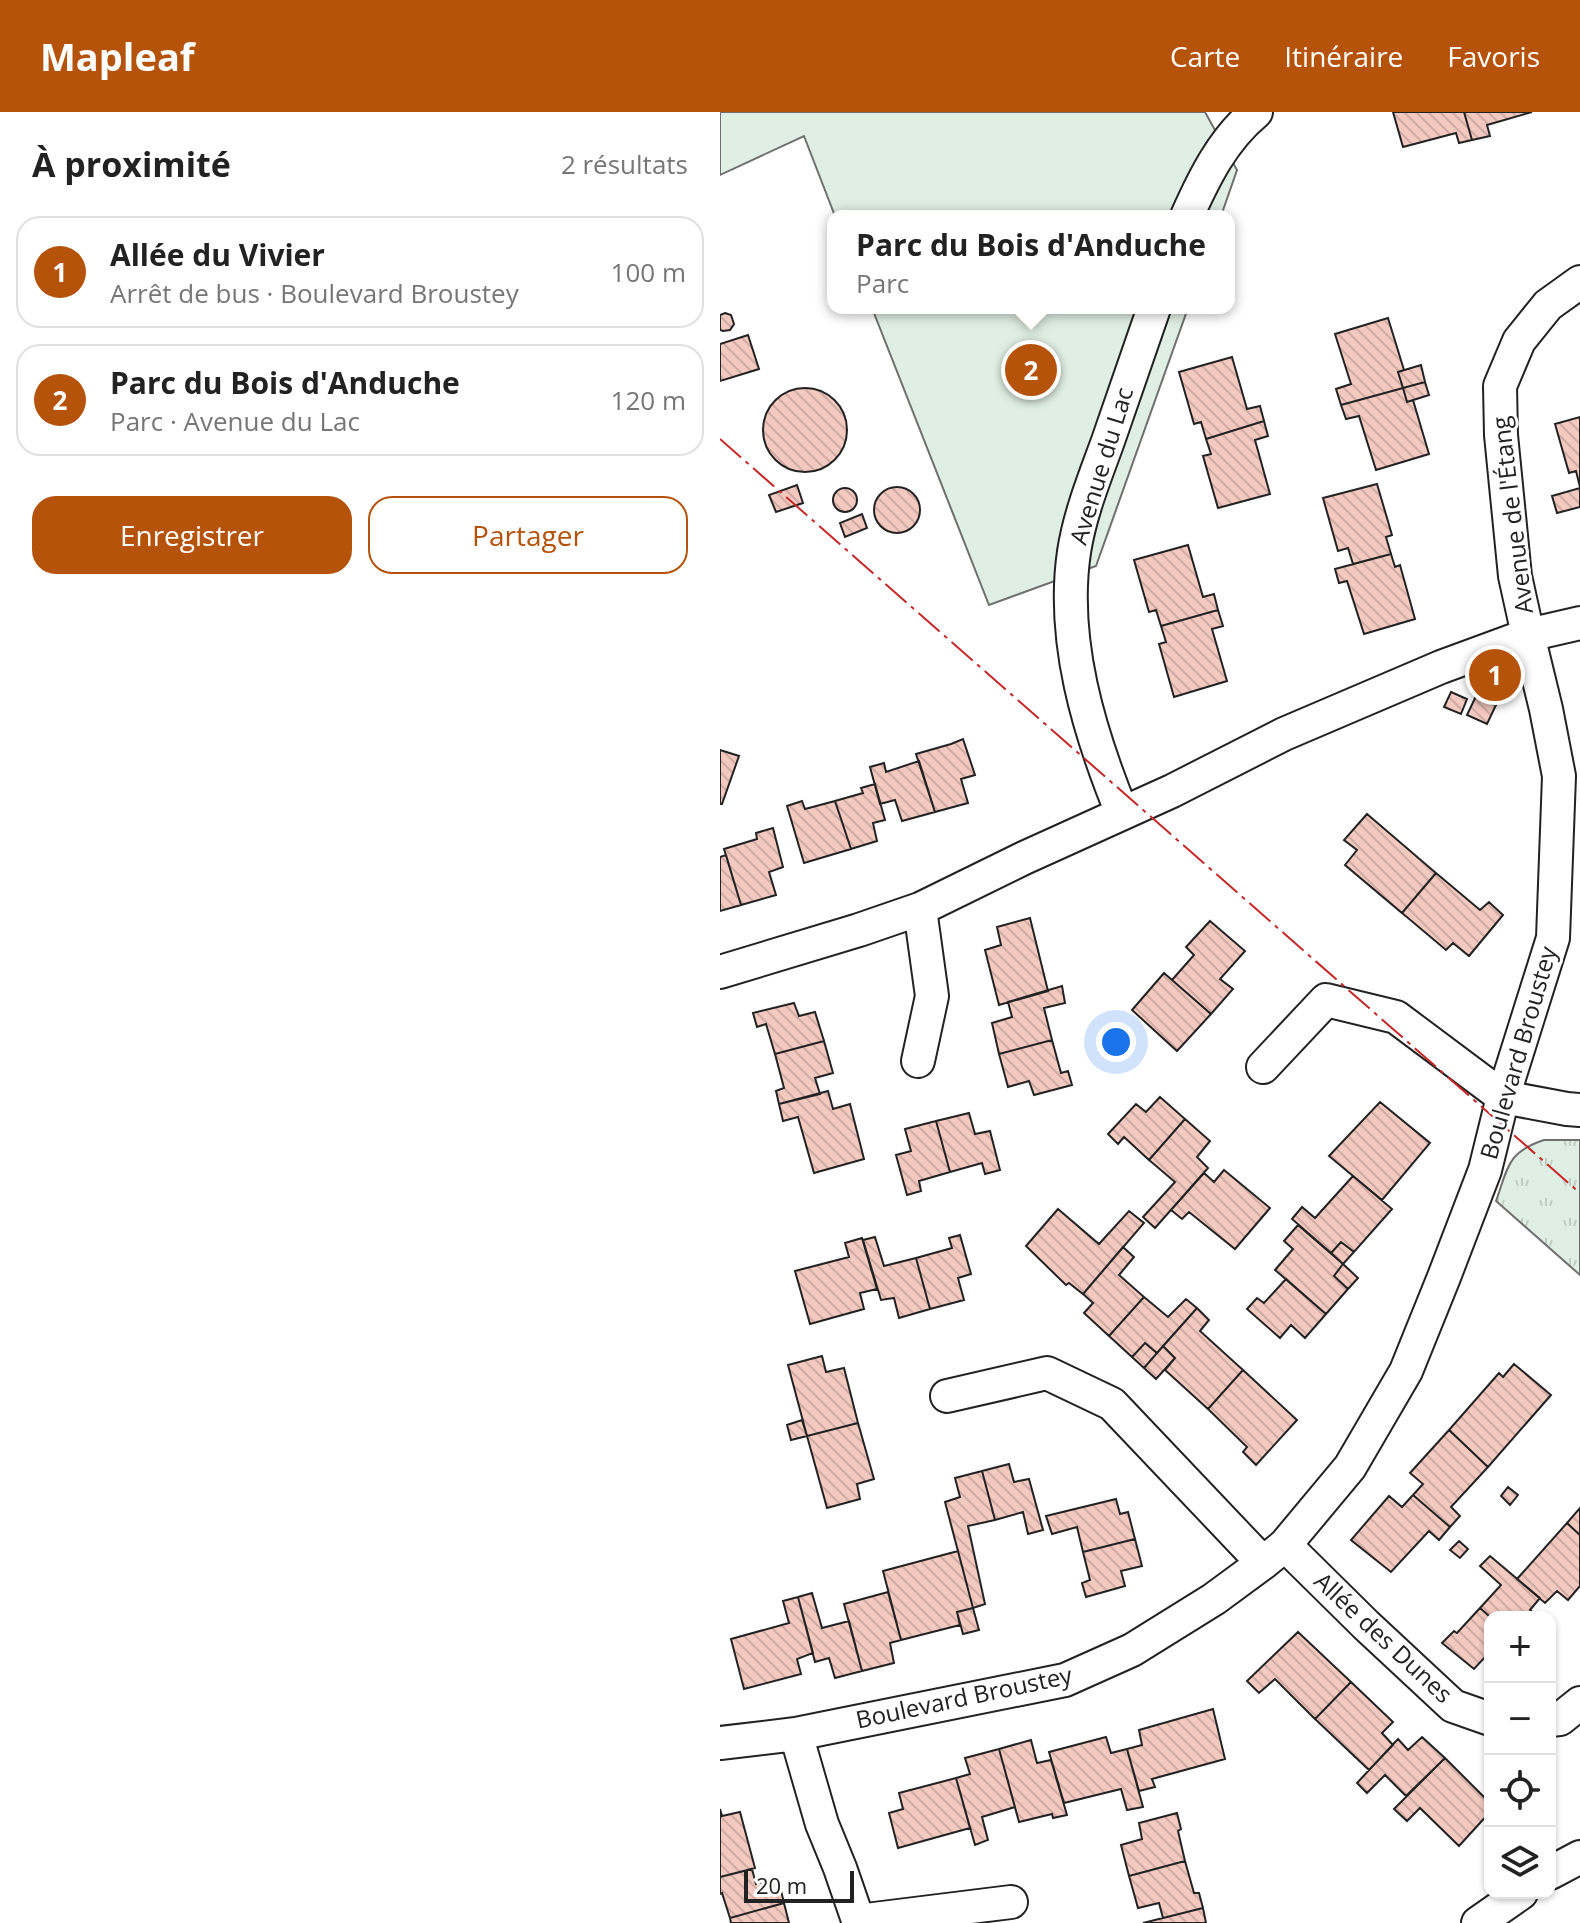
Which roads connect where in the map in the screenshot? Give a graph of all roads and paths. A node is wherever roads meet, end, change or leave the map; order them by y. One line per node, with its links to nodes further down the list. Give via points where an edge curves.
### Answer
1 (1256, 112): 2 (street, via 1217,156)
2 (1190, 210)
3 (1580, 282): 6 (street, Avenue de l'Étang, via 1548,305 1519,341 1500,386 1515,576)
4 (1152, 314): 7 (street, Avenue du Lac, via 1086,501 1074,551 1073,638 1086,707)
5 (1580, 623): 6 (street)
6 (1528, 635): 7 (street, via 1284,734); 12 (street, Boulevard Broustey, via 1559,776 1553,938)
7 (1122, 813): 8 (street)
8 (920, 909): 9 (street); 10 (street, via 932,996)
9 (720, 972)
10 (918, 1061)
11 (1263, 1067): 12 (street, via 1326,1000 1396,1017)
12 (1503, 1097): 13 (street); 15 (street, Boulevard Broustey, via 1485,1170 1406,1371 1350,1467)
13 (1580, 1110)
14 (947, 1396): 15 (street, Allée des Dunes, via 1047,1373 1112,1404)
15 (1274, 1554): 17 (street, Allée des Dunes, via 1366,1625 1453,1706); 19 (street, Boulevard Broustey, via 1132,1650 1065,1680)
16 (1580, 1703): 18 (street)
17 (1484, 1717)
18 (1556, 1719)
19 (796, 1734): 20 (street, Boulevard Broustey); 25 (street)
20 (720, 1743)
21 (1580, 1857): 22 (street)
22 (1556, 1870)
23 (1512, 1899): 26 (street)
24 (1011, 1902): 25 (street)
25 (858, 1922)
26 (1478, 1923)

